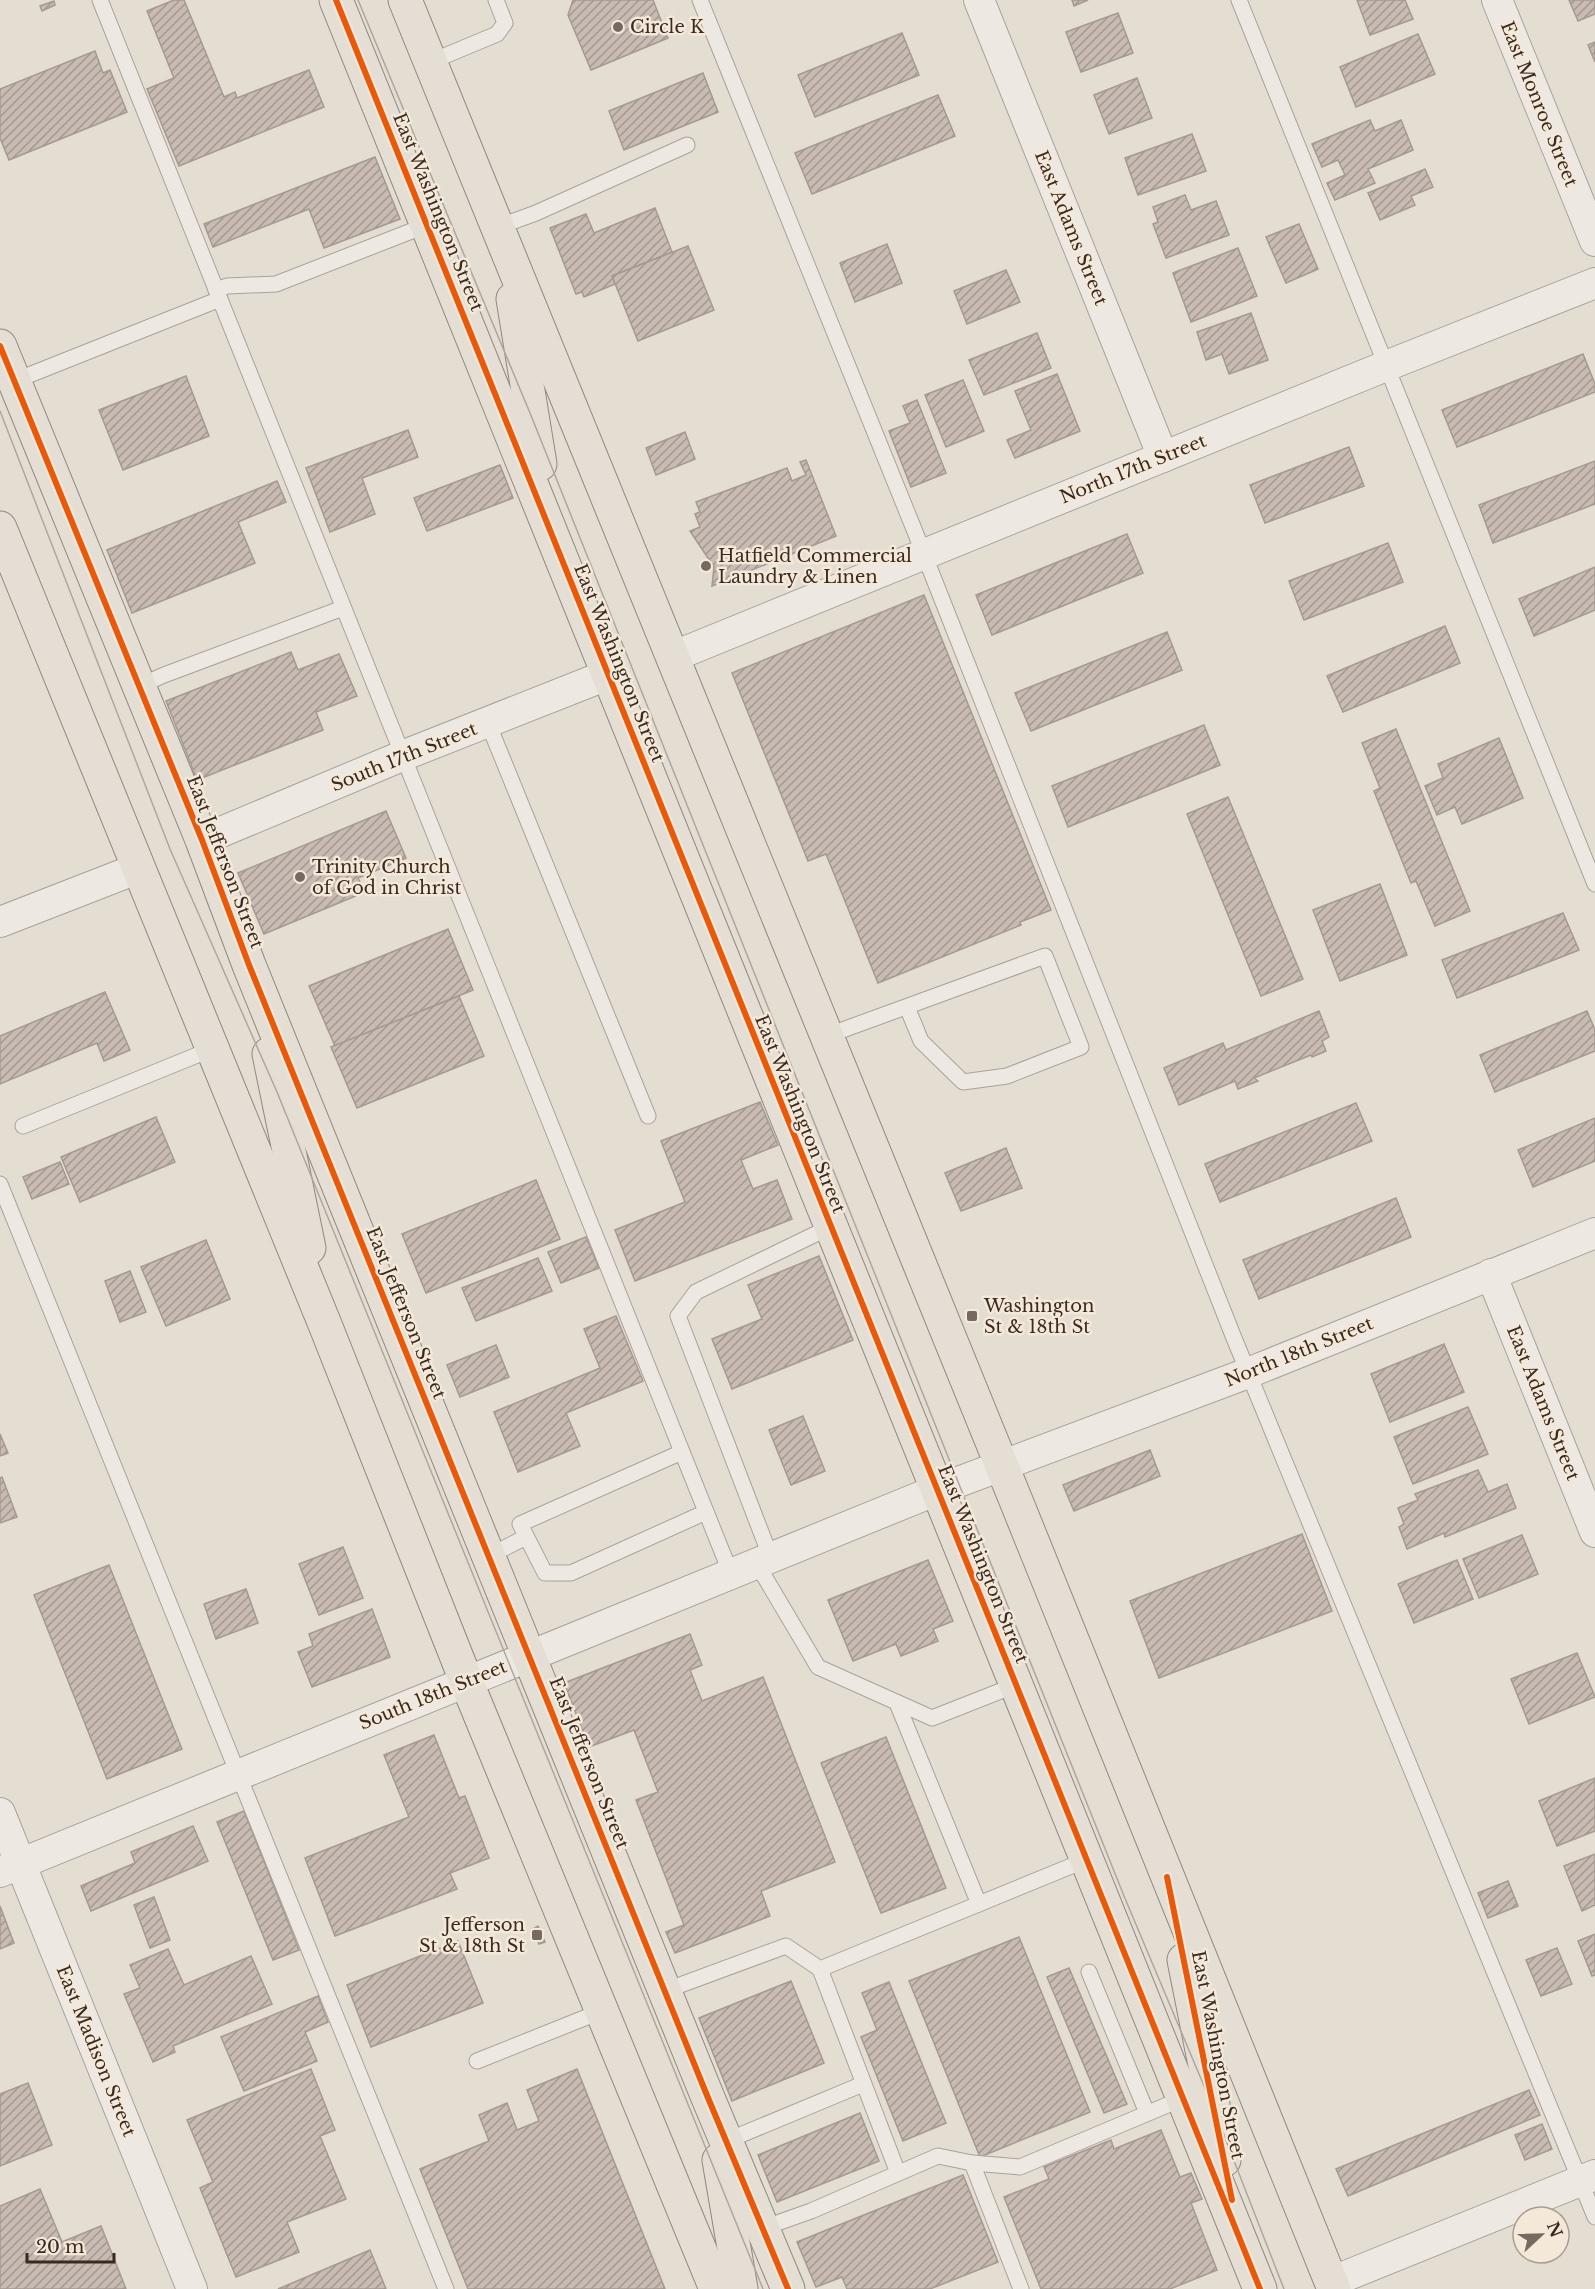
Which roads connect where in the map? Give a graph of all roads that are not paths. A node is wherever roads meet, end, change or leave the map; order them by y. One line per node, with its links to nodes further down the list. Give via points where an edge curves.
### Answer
1 (100, 0): 15 (lane)
2 (336, 0): 11 (main road, East Washington Street)
3 (405, 0): 9 (main road, East Washington Street)
4 (496, 0): 9 (lane, via 505,23 497,34)
5 (700, 0): 22 (lane)
6 (979, 0): 19 (street, East Adams Street)
7 (1239, 0): 17 (lane)
8 (1497, 0): 13 (street, East Monroe Street)
9 (430, 62): 12 (main road, East Washington Street)
10 (687, 145): 12 (lane, via 536,213)
11 (427, 225): 15 (lane, via 276,284 227,286); 21 (main road, East Washington Street)
12 (501, 234): 21 (main road); 24 (main road, East Washington Street)
13 (1595, 241)
14 (1595, 283): 17 (street, North 17th Street)
15 (218, 295): 18 (lane); 23 (lane)
16 (0, 346): 18 (main road, East Jefferson Street)
17 (1386, 366): 19 (street, North 17th Street); 31 (lane)
18 (14, 381): 26 (main road, East Jefferson Street)
19 (1163, 457): 22 (street, North 17th Street)
20 (0, 528): 30 (main road, East Jefferson Street)
21 (556, 548): 25 (main road, East Washington Street)
22 (924, 554): 24 (street, North 17th Street); 44 (lane)
23 (343, 608): 26 (lane); 28 (lane)
24 (672, 657): 35 (main road, East Washington Street)
25 (607, 675): 27 (street, South 17th Street); 40 (main road, East Washington Street)
26 (139, 686): 29 (main road, East Jefferson Street)
27 (488, 723): 28 (street, South 17th Street); 37 (lane)
28 (402, 756): 29 (street, South 17th Street); 45 (lane)
29 (202, 840): 33 (main road, East Jefferson Street)
30 (139, 868): 32 (street); 36 (main road, East Jefferson Street)
31 (1595, 884)
32 (0, 922)
33 (249, 965): 43 (main road, East Jefferson Street); 51 (main road, East Jefferson Street)
34 (907, 1007): 34 (lane, via 1046,956 1081,1047 1008,1076 963,1082 921,1041); 35 (lane)
35 (826, 1036): 46 (main road, East Washington Street)
36 (212, 1049): 38 (lane); 43 (main road, East Jefferson Street)
37 (648, 1116)
38 (23, 1126)
39 (0, 1184): 57 (lane)
40 (830, 1227): 47 (main road, East Washington Street); 52 (lane, via 696,1292 678,1316)
41 (1595, 1233): 42 (street, North 18th Street)
42 (1491, 1274): 44 (street, North 18th Street); 49 (street, East Adams Street)
43 (326, 1327): 54 (main road, East Jefferson Street)
44 (1248, 1373): 46 (street, North 18th Street); 75 (lane)
45 (682, 1452): 48 (lane); 50 (lane, via 520,1524)
46 (1001, 1466): 47 (street, South 18th Street); 61 (main road, East Washington Street)
47 (938, 1490): 52 (street, South 18th Street); 55 (main road, East Washington Street)
48 (706, 1512): 50 (lane, via 571,1573 545,1573); 52 (lane)
49 (1595, 1532)
50 (526, 1537): 51 (lane)
51 (489, 1556): 53 (main road, East Jefferson Street)
52 (753, 1565): 53 (street, South 18th Street); 56 (lane, via 818,1667)
53 (530, 1656): 54 (street, South 18th Street); 65 (main road, East Jefferson Street)
54 (467, 1683): 57 (street, South 18th Street); 66 (main road, East Jefferson Street)
55 (1016, 1685): 56 (lane, via 932,1718); 59 (main road, East Washington Street)
56 (897, 1703): 62 (lane)
57 (238, 1775): 60 (street, South 18th Street); 81 (lane)
58 (0, 1813): 60 (street, East Madison Street)
59 (1086, 1860): 62 (lane); 70 (main road, East Washington Street)
60 (10, 1867): 80 (street, East Madison Street)
61 (1167, 1877): 78 (main road, East Washington Street); 79 (main road, East Washington Street)
62 (978, 1904): 63 (lane)
63 (820, 1969): 65 (lane, via 786,1946); 68 (lane)
64 (1089, 1972): 71 (lane)
65 (664, 1991): 69 (main road, East Jefferson Street)
66 (602, 2011): 67 (lane); 82 (main road, East Jefferson Street)
67 (477, 2061)
68 (863, 2084): 72 (lane); 74 (lane)
69 (705, 2093): 72 (main road, East Jefferson Street); 83 (main road, East Jefferson Street)
70 (1184, 2098): 71 (lane); 78 (main road, East Washington Street)
71 (1147, 2113): 73 (lane, via 1020,2167)
72 (726, 2141): 77 (main road, East Jefferson Street)
73 (972, 2163): 74 (lane, via 938,2156); 85 (lane)
74 (898, 2173): 77 (lane)
75 (1588, 2178): 76 (lane); 79 (street)
76 (1595, 2217)
77 (763, 2228): 84 (main road, East Jefferson Street)
78 (1240, 2238): 86 (main road, East Washington Street)
79 (1332, 2285)
80 (192, 2289)
81 (446, 2289)
82 (716, 2289)
83 (741, 2289)
84 (788, 2289)
85 (1021, 2289)
86 (1260, 2289)

